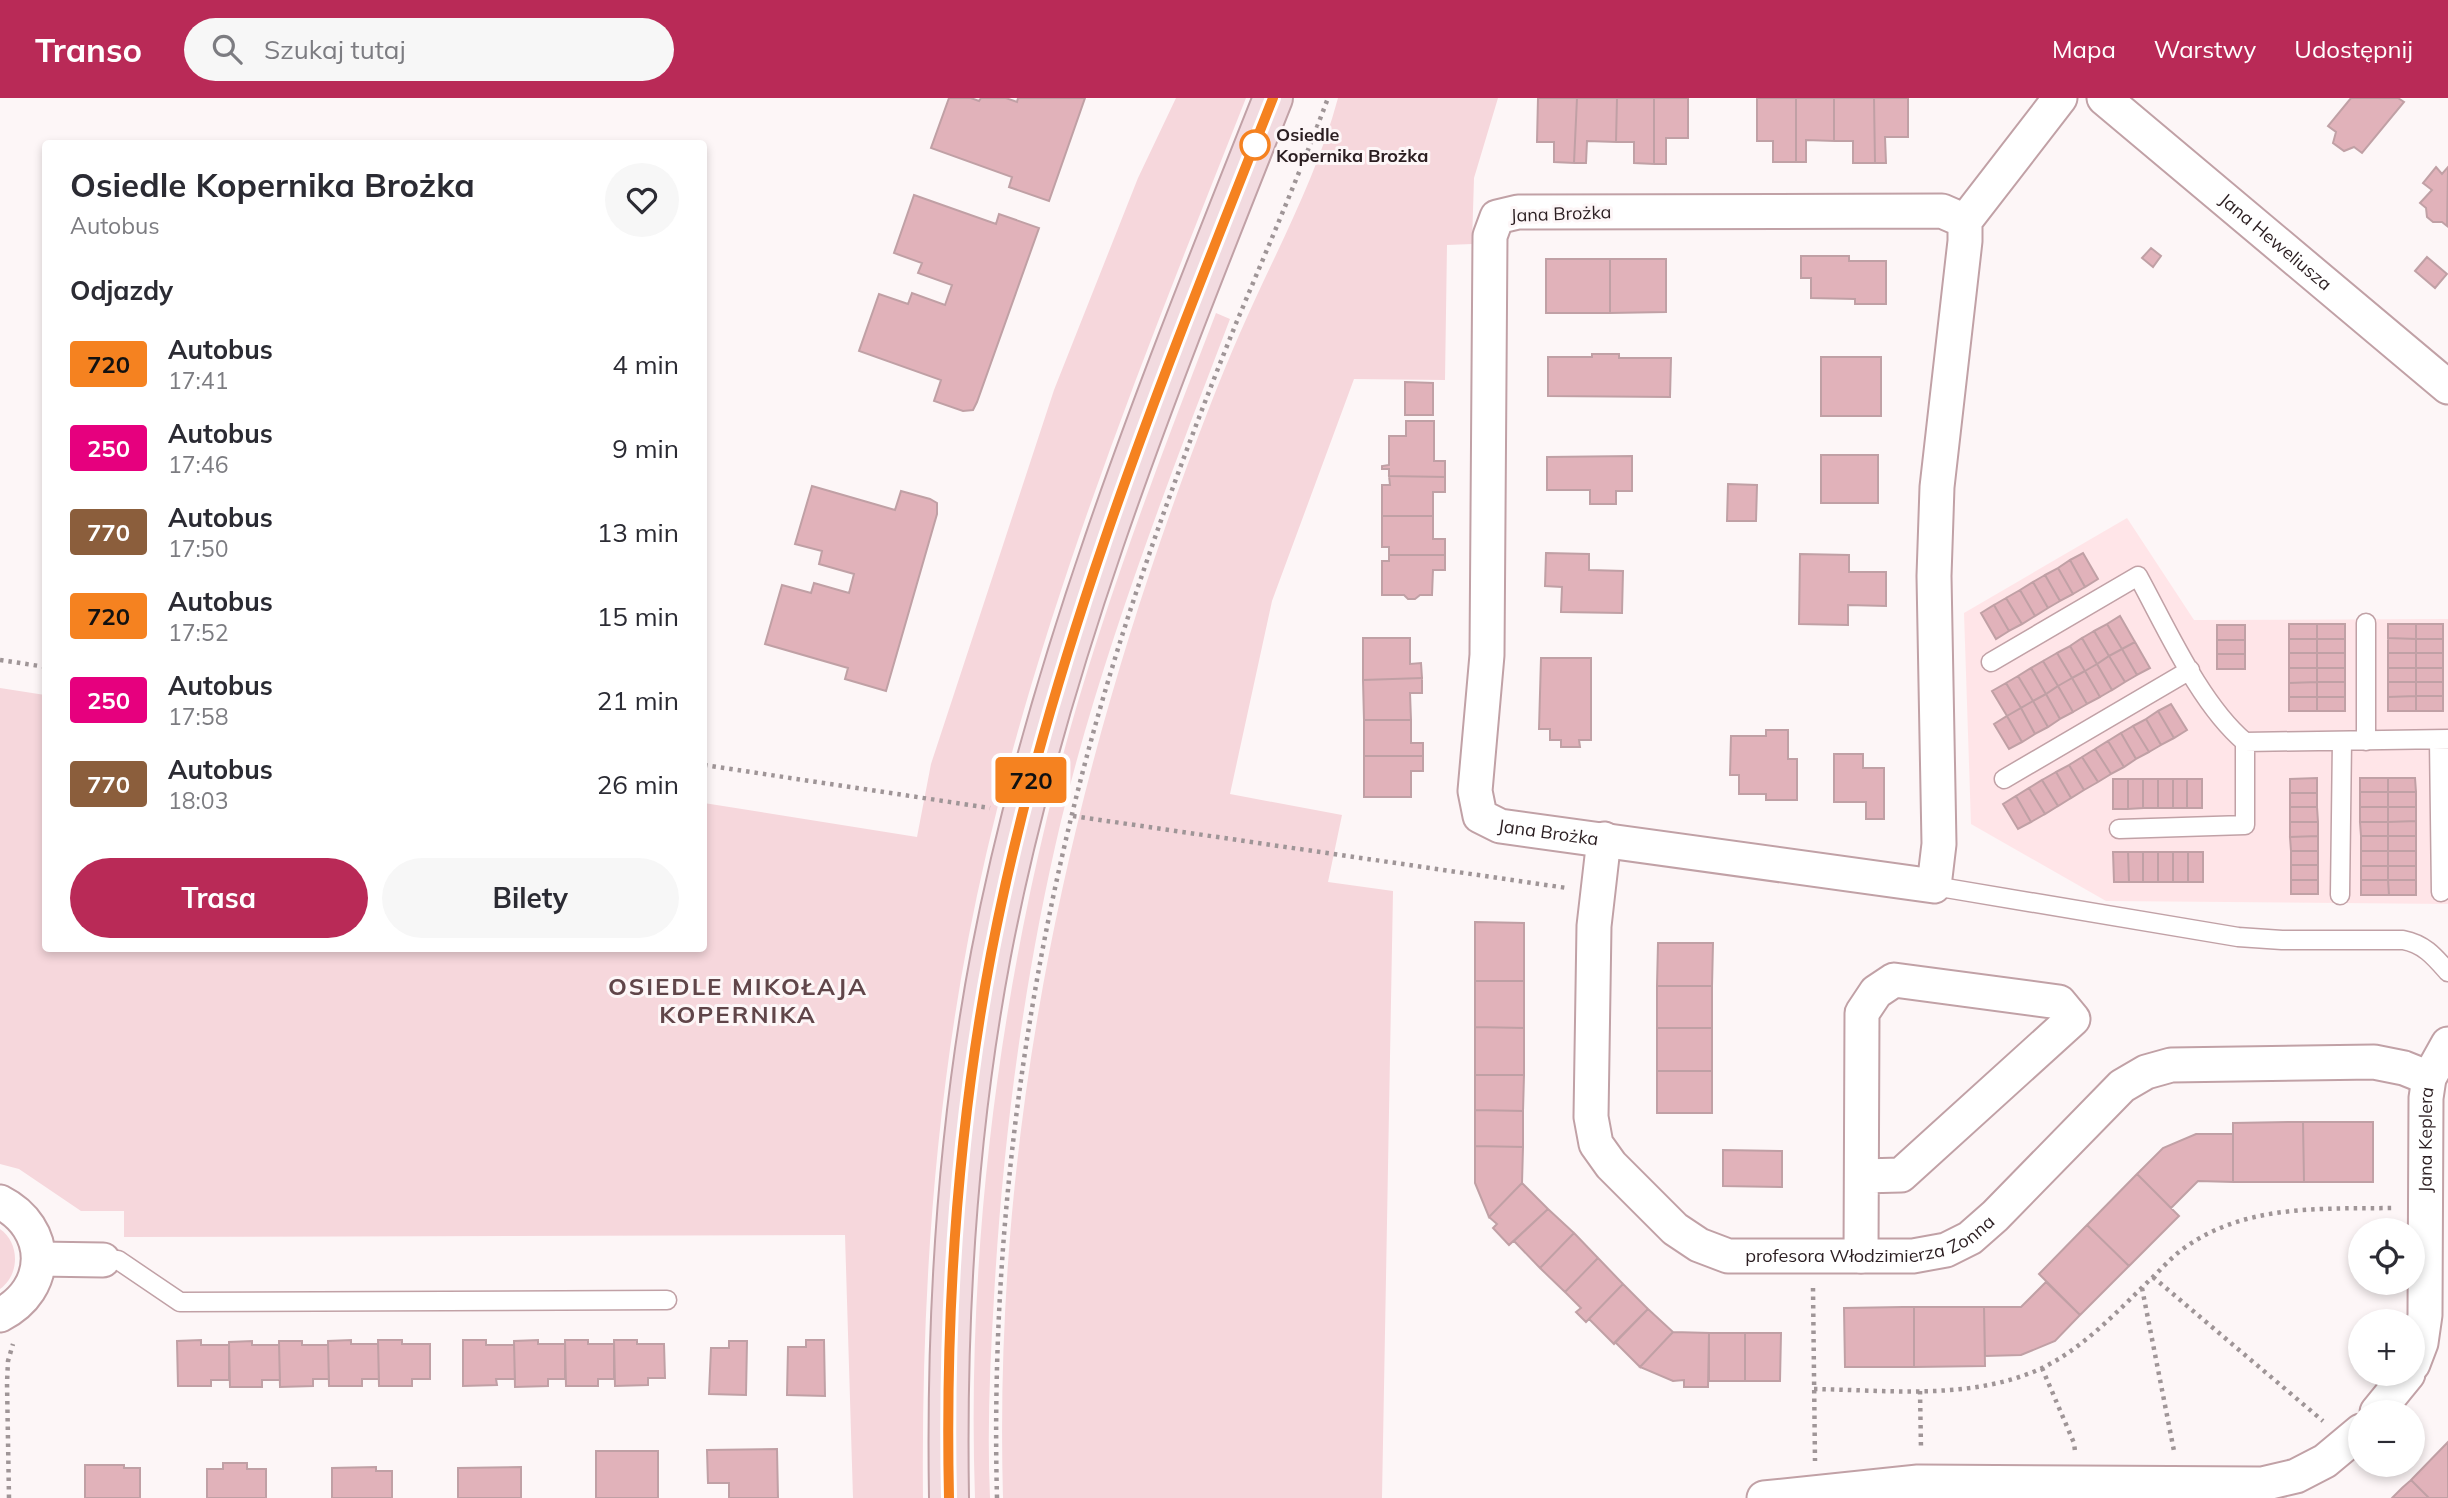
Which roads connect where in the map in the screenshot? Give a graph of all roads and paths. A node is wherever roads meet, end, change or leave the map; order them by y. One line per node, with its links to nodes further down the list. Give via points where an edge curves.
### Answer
1 (1273, 98): 18 (main road, via 1121,490 1063,666)
2 (1328, 98): 19 (path, via 1176,479 1131,608)
3 (2060, 98): 5 (street)
4 (2104, 98): 6 (street, Jana Heweliusza)
5 (1965, 220): 21 (street, Jana Brożka, via 1942,211 1518,212 1497,217 1490,236 1487,655 1475,791 1480,816 1500,825); 22 (street, via 1937,487 1939,844)
6 (2448, 387)
7 (2366, 623): 14 (lane)
8 (0, 660): 10 (path)
9 (1991, 662): 11 (lane, via 2138,576)
10 (42, 666)
11 (2190, 670): 15 (lane, via 2226,726); 17 (lane)
12 (2444, 740): 14 (lane); 24 (lane)
13 (2342, 741): 14 (lane); 15 (lane); 25 (lane)
14 (2366, 741)
15 (2245, 742): 20 (lane, via 2245,825)
16 (707, 765): 18 (path)
17 (2004, 779)
18 (1023, 813): 52 (main road, via 991,955 966,1117 951,1305)
19 (1073, 816): 23 (path); 53 (path, via 1045,938 1011,1154 1002,1264)
20 (2119, 829)
21 (1604, 839): 22 (street, Jana Brożka); 23 (street, profesora Włodzimierza Zonna)
22 (1934, 886): 26 (lane, via 2238,937 2416,942)
23 (1597, 892): 32 (street, profesora Włodzimierza Zonna, via 1591,1117 1595,1144 1675,1229 1699,1245 1728,1255)
24 (2441, 892)
25 (2340, 895)
26 (2448, 972)
27 (2448, 1044): 28 (street, Jana Keplera)
28 (2430, 1078): 31 (street, Jana Keplera); 33 (street, profesora Włodzimierza Zonna, via 2374,1062 2202,1063 2146,1072 2122,1086 1970,1238 1946,1250)
29 (1863, 1176): 29 (street, via 1901,1175 2073,1019 2059,1002 1894,980 1875,992 1861,1013); 33 (street)
30 (0, 1202): 34 (street, via 28,1224)
31 (2425, 1208): 36 (path, via 2286,1210 2255,1216 2186,1247); 39 (street, Jana Keplera)
32 (1813, 1255): 33 (street, profesora Włodzimierza Zonna); 43 (path)
33 (1861, 1255)
34 (39, 1259): 35 (street); 40 (street, via 27,1295)
35 (103, 1260): 38 (lane, via 118,1260 180,1302)
36 (2152, 1277): 37 (path); 46 (path)
37 (2142, 1287): 41 (path, via 2090,1336); 49 (path)
38 (667, 1300)
39 (2425, 1309)
40 (0, 1315)
41 (2042, 1368): 44 (path, via 1981,1386); 48 (path, via 2074,1443)
42 (2398, 1386): 45 (street)
43 (1814, 1390): 44 (path); 51 (path)
44 (1920, 1391): 50 (path)
45 (2387, 1400)
46 (2348, 1432)
47 (2348, 1442): 49 (street, via 2296,1476 2262,1484)
48 (2077, 1483): 49 (street); 50 (street)
49 (2180, 1485)
50 (1919, 1488): 51 (street)
51 (1815, 1492): 54 (street)
52 (949, 1498)
53 (997, 1498)
54 (1764, 1498)

